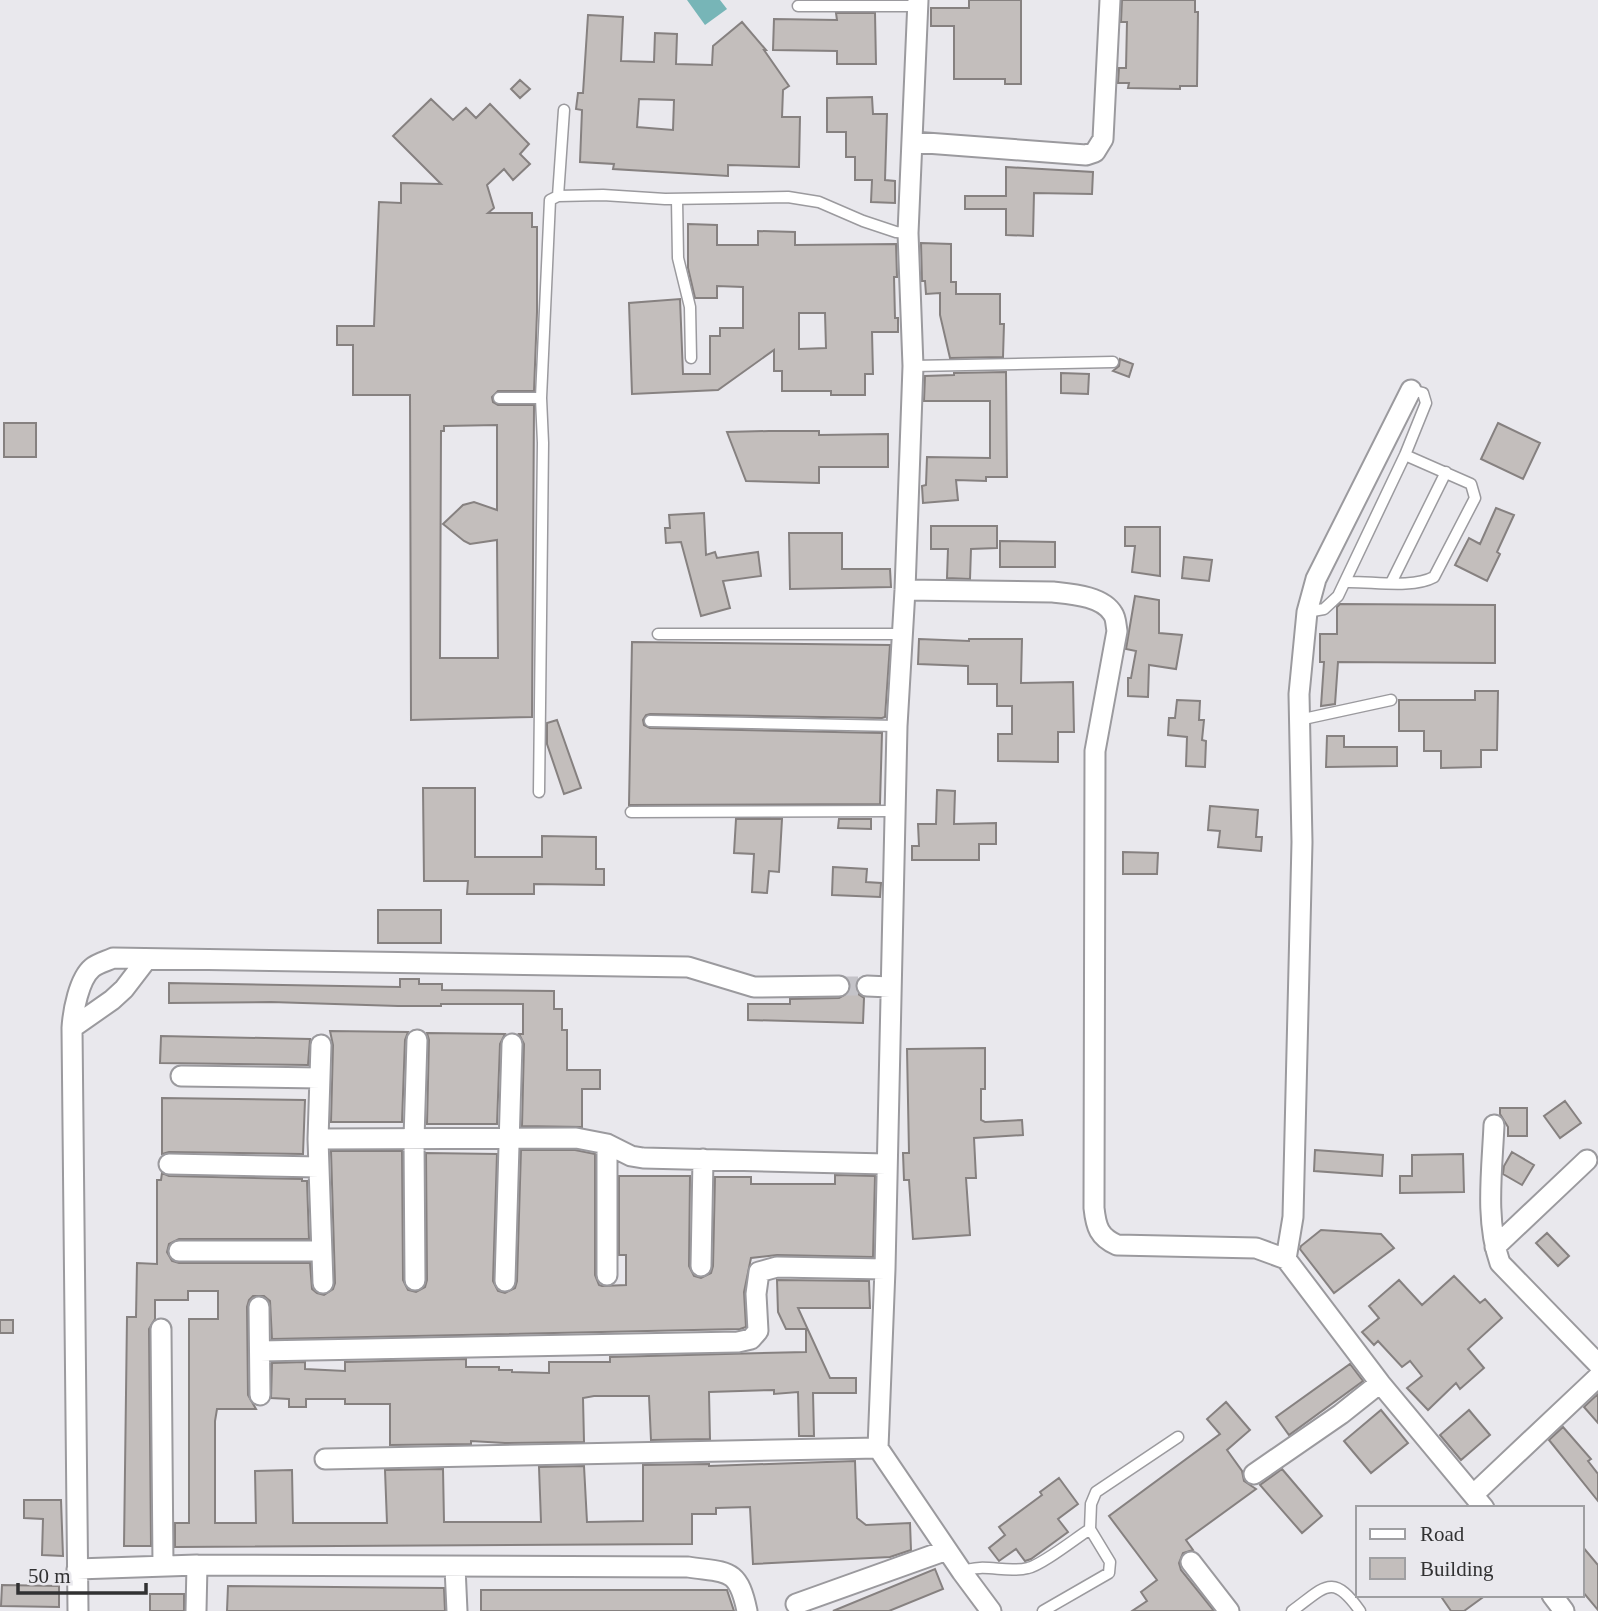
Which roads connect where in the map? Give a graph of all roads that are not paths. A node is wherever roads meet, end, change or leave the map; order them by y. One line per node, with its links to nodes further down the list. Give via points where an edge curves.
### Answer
1 (1110, 0): 5 (street, via 1103,139 1095,152)
2 (918, 3): 3 (lane); 5 (street)
3 (798, 6)
4 (564, 110): 6 (lane)
5 (913, 142): 8 (street)
6 (558, 196): 7 (lane); 14 (lane, via 550,200)
7 (677, 199): 8 (lane, via 788,197 819,202); 9 (lane, via 678,258 690,307)
8 (908, 233): 11 (street)
9 (691, 358)
10 (1113, 362): 11 (lane)
11 (913, 366): 19 (street)
12 (1411, 390): 15 (lane, via 1423,393 1426,403); 20 (street, via 1316,579)
13 (499, 398): 14 (lane)
14 (541, 398): 27 (lane)
15 (1405, 455): 16 (lane); 17 (lane)
16 (1446, 472): 18 (lane); 18 (lane, via 1471,484 1475,498 1465,519 1434,577 1425,582)
17 (1345, 582): 18 (lane); 20 (lane, via 1331,605)
18 (1391, 583)
19 (905, 590): 22 (street); 53 (street, via 1077,594 1114,614 1116,631 1095,751 1096,1226 1105,1240 1117,1245 1256,1248)
20 (1307, 612): 24 (street)
21 (658, 634): 22 (lane)
22 (901, 634): 26 (street)
23 (1391, 700): 24 (lane)
24 (1299, 720): 53 (street, via 1302,842 1293,1217)
25 (650, 721): 26 (lane)
26 (897, 726): 28 (street)
27 (539, 792)
28 (895, 811): 29 (lane); 33 (street)
29 (631, 812)
30 (147, 959): 31 (street, via 688,967 754,987); 34 (street, via 124,989); 34 (street, via 113,958 94,966 73,1011)
31 (839, 986)
32 (867, 986): 33 (street)
33 (890, 987): 48 (street)
34 (72, 1028): 78 (street)
35 (416, 1040): 43 (street)
36 (512, 1044): 41 (street)
37 (321, 1045): 39 (street)
38 (181, 1076): 39 (street)
39 (320, 1078): 42 (street)
40 (1494, 1125): 50 (street, via 1491,1208)
41 (510, 1137): 43 (street); 44 (street, via 576,1138); 58 (street)
42 (318, 1139): 43 (street); 49 (street)
43 (414, 1139): 57 (street)
44 (607, 1144): 45 (street, via 631,1156); 56 (street)
45 (703, 1159): 48 (street); 54 (street)
46 (1587, 1160): 50 (street)
47 (169, 1164): 49 (street)
48 (886, 1164): 55 (street)
49 (319, 1167): 52 (street)
50 (1495, 1247): 63 (street, via 1500,1263)
51 (179, 1251): 52 (street)
52 (320, 1251): 59 (street)
53 (1286, 1259): 65 (street)
54 (701, 1266)
55 (885, 1269): 62 (street, via 777,1267 759,1272 758,1331 751,1339 738,1342); 68 (street)
56 (607, 1275)
57 (415, 1280)
58 (505, 1281)
59 (323, 1283)
60 (259, 1307): 62 (street)
61 (161, 1329): 76 (street)
62 (260, 1351): 66 (street)
63 (1598, 1364)
64 (1598, 1377): 71 (street)
65 (1380, 1383): 70 (street); 71 (street)
66 (260, 1395)
67 (1178, 1437): 72 (lane, via 1096,1492)
68 (878, 1448): 69 (street); 73 (street)
69 (325, 1459)
70 (1254, 1474)
71 (1479, 1501)
72 (1090, 1529): 79 (lane, via 1030,1568 975,1566); 86 (lane, via 1110,1562 1109,1573)
73 (947, 1550): 79 (street); 80 (street)
74 (1191, 1562): 87 (street)
75 (197, 1565): 76 (street); 77 (street); 82 (street)
76 (163, 1566): 78 (street)
77 (455, 1567): 83 (street); 84 (street, via 688,1567 728,1573 740,1584)
78 (78, 1569): 81 (street)
79 (962, 1572): 85 (street)
80 (796, 1604)
81 (78, 1611)
82 (196, 1611)
83 (457, 1611)
84 (747, 1611)
85 (991, 1611)
86 (1042, 1611)
87 (1228, 1611)
88 (1292, 1611): 89 (lane, via 1326,1587 1348,1593)
89 (1360, 1611)

